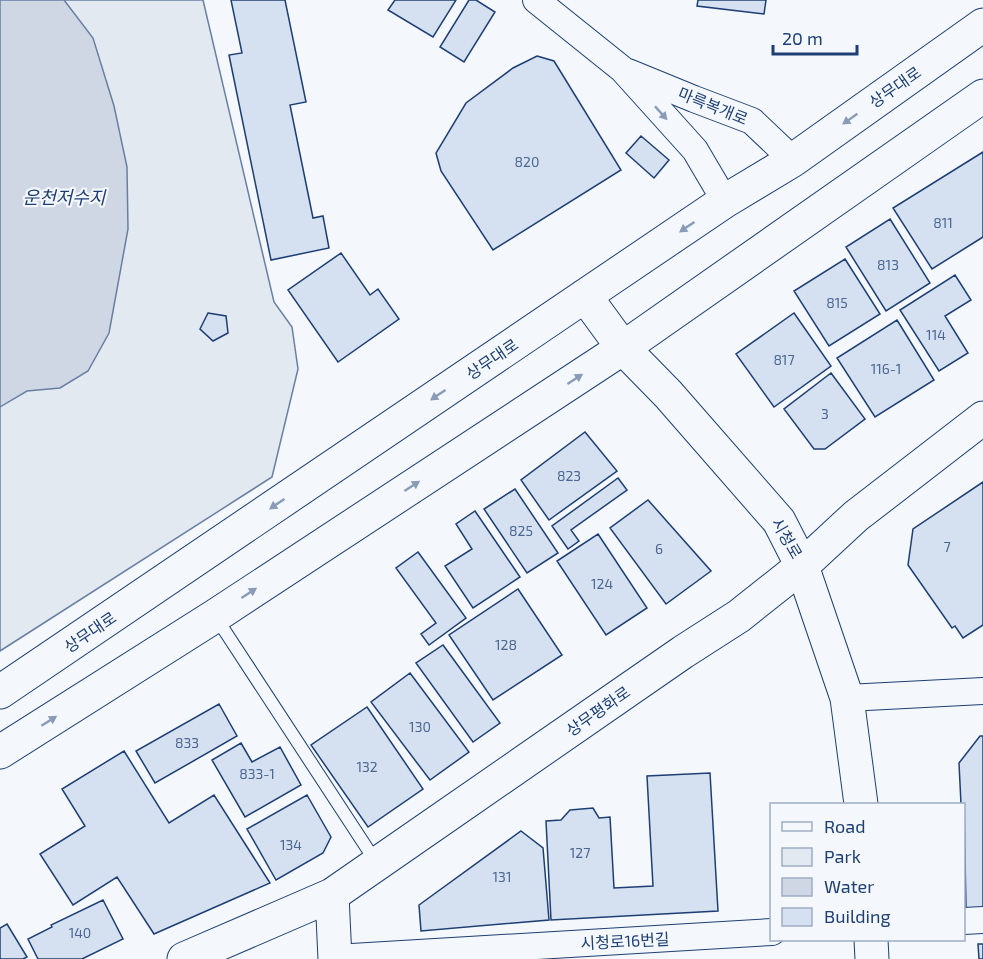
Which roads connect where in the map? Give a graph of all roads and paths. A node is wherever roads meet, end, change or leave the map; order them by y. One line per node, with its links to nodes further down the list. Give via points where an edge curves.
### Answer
1 (536, 0): 3 (street, 마륵복개로)
2 (983, 25): 5 (main road, 상무대로, one-way to 5)
3 (622, 69): 5 (street, 마륵복개로, via 752,121); 6 (street, 마륵복개로, one-way to 6, via 695,150)
4 (983, 96): 8 (main road)
5 (793, 160): 6 (main road, 상무대로)
6 (724, 201): 7 (main road, 상무대로, one-way to 7)
7 (585, 296): 8 (main road, 시청로); 13 (main road, 상무대로, one-way to 13)
8 (623, 348): 10 (main road, 시청로, via 779,520); 11 (main road, one-way to 8)
9 (983, 418): 10 (main road, 상무평화로, via 856,516)
10 (802, 566): 14 (main road, 시청로); 17 (main road, 상무평화로, via 740,616)
11 (215, 616): 15 (main road, one-way to 11); 17 (lane)
12 (983, 691): 14 (street)
13 (0, 692)
14 (848, 698): 16 (main road, 시청로)
15 (0, 752)
16 (861, 803)
17 (377, 863): 18 (main road, 상무평화로)
18 (332, 896): 23 (main road); 24 (main road, 상무평화로)
19 (983, 920): 20 (street)
20 (965, 921)
21 (770, 932): 23 (street, 시청로16번길)
22 (871, 941): 25 (main road)
23 (335, 958)
24 (184, 959)
25 (872, 959)

